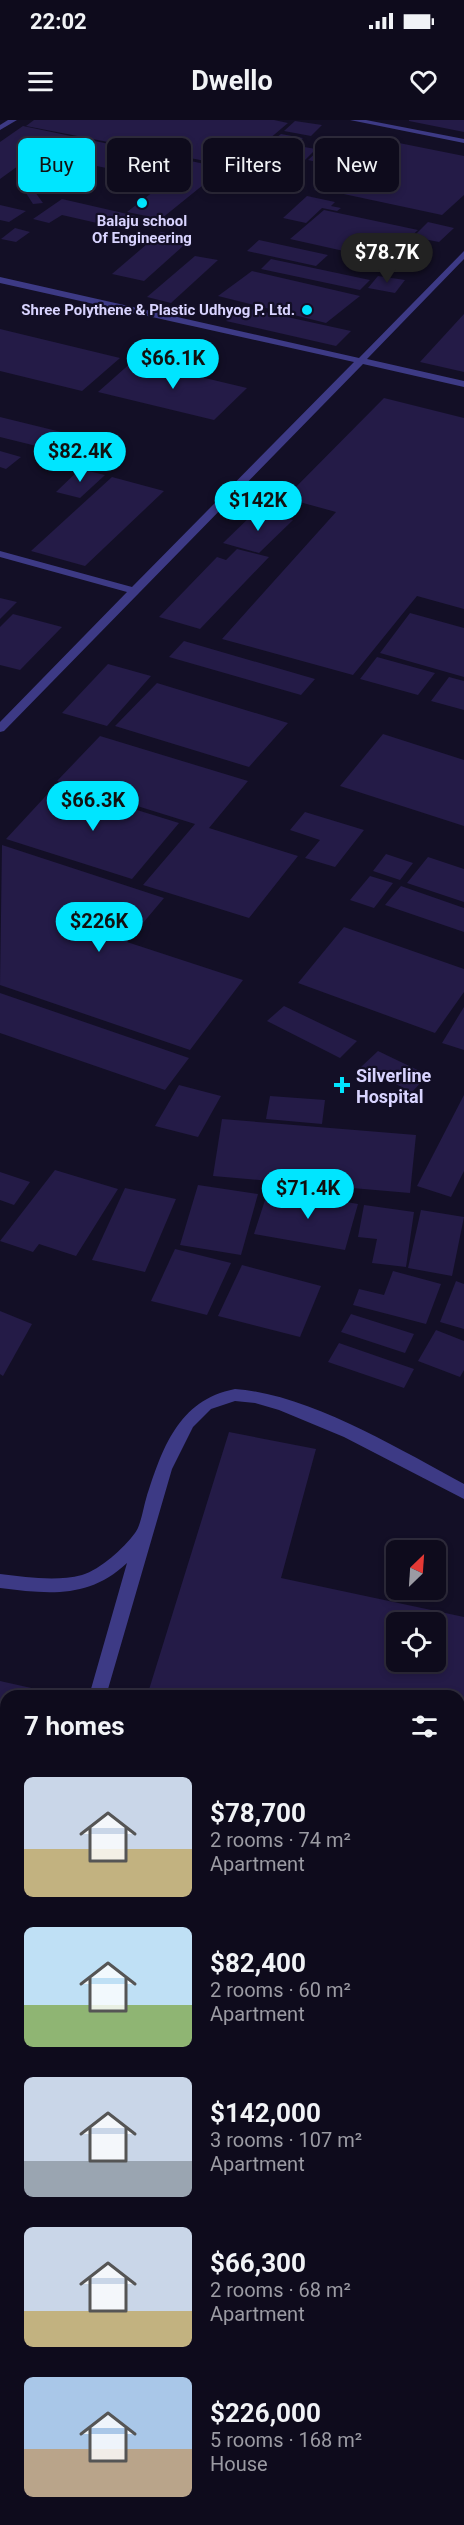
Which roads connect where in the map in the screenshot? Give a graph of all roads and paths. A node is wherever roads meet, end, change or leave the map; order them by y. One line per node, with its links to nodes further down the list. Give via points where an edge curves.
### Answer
1 (13, 120): 3 (street)
2 (354, 120): 4 (street)
3 (0, 128)
4 (464, 141)
5 (464, 254): 7 (street)
6 (0, 280): 7 (street)
7 (362, 361): 8 (street); 10 (street)
8 (464, 384)
9 (0, 554): 10 (street)
10 (133, 590): 11 (street)
11 (0, 729)
12 (464, 1492): 13 (street, via 297,1410 251,1395 236,1395 198,1410 183,1428)
13 (143, 1536): 14 (street, via 112,1566 88,1580 64,1584); 15 (street)
14 (0, 1581)
15 (99, 1690)

